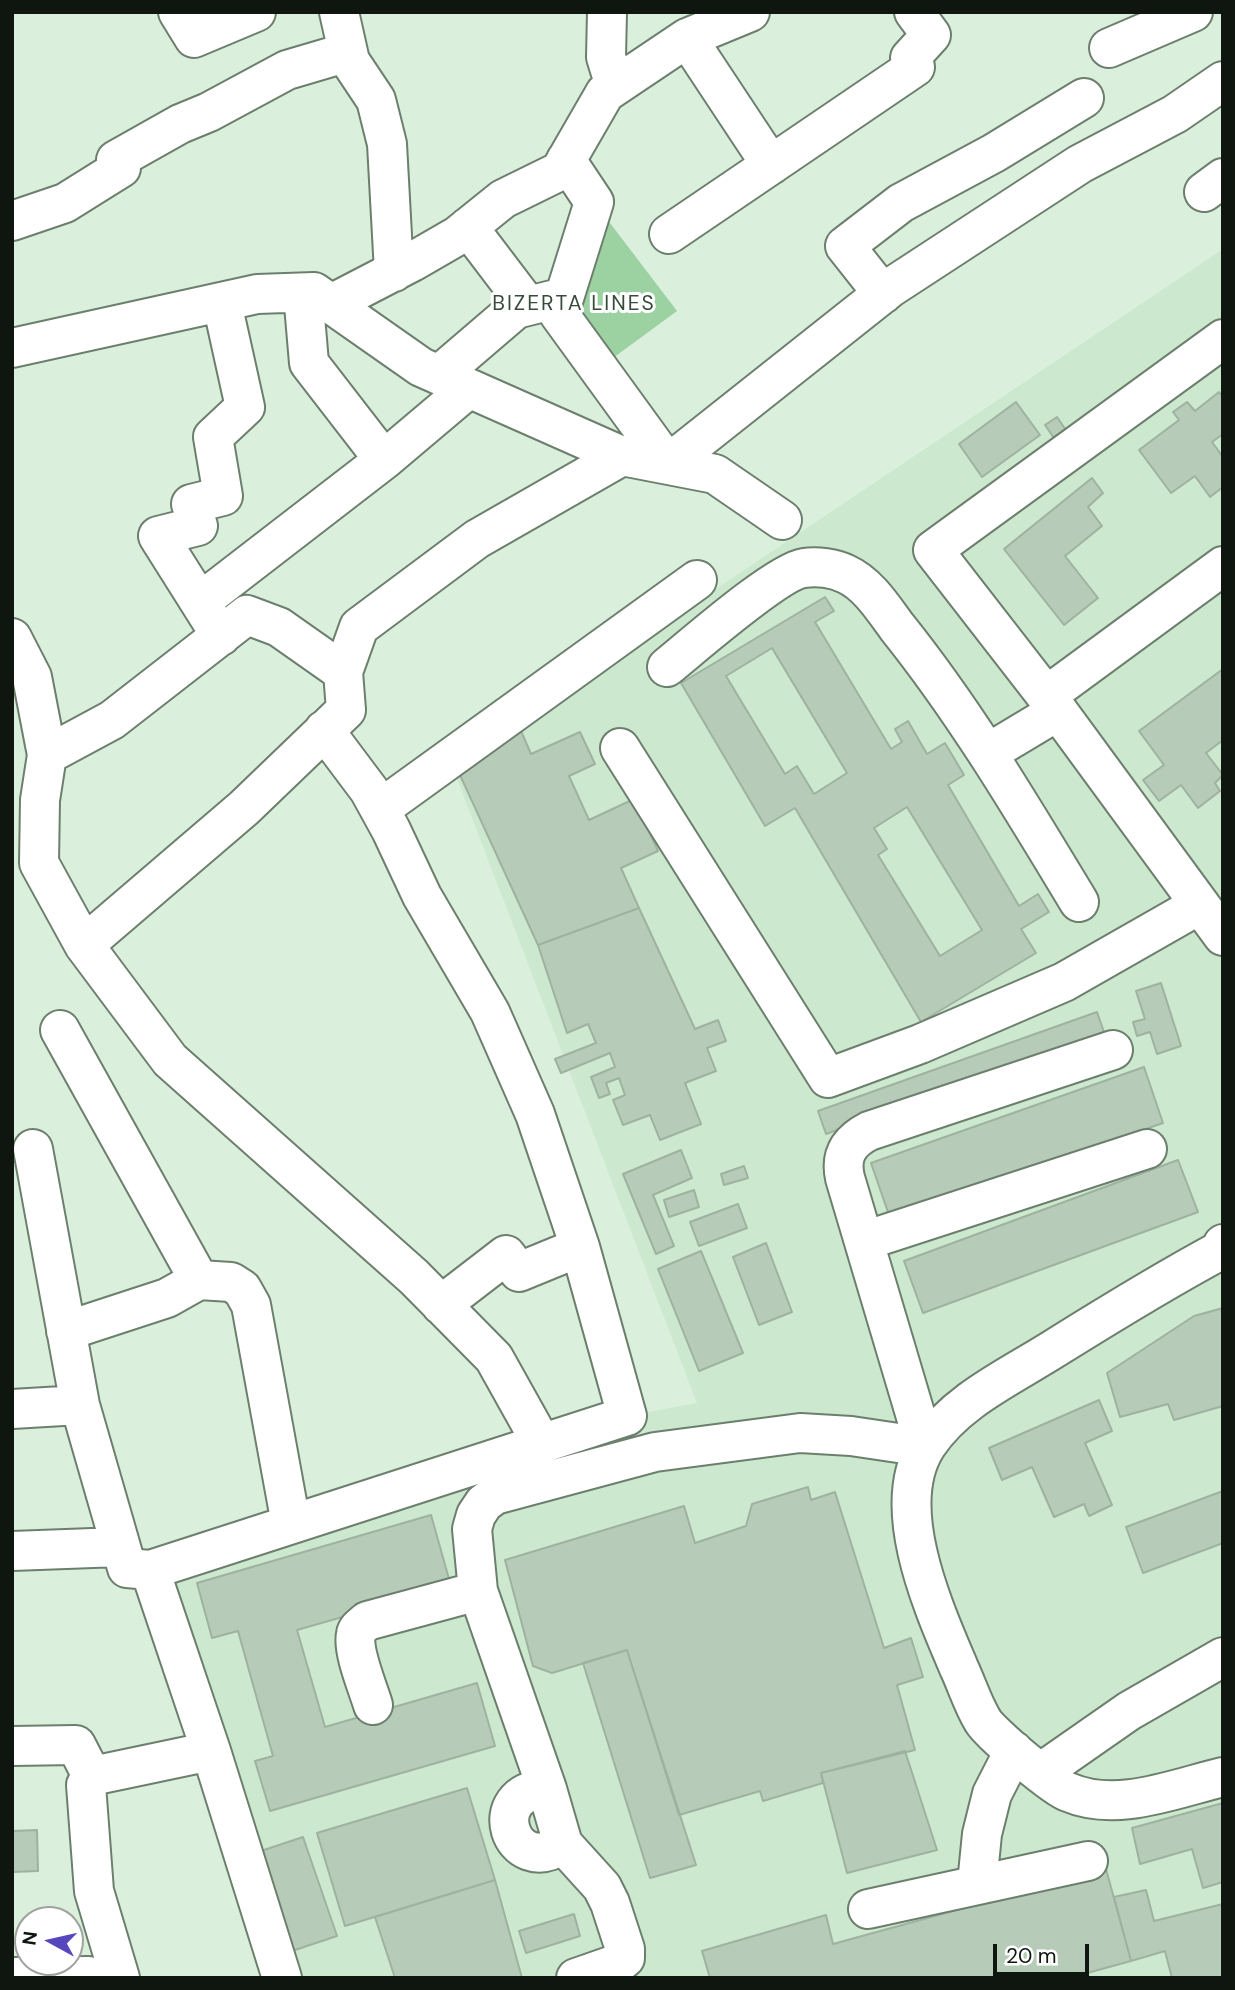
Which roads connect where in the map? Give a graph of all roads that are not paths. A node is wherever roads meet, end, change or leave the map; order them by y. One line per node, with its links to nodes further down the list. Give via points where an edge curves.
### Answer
1 (178, 12): 2 (street, via 194,38)
2 (256, 12)
3 (339, 12): 10 (street)
4 (607, 12): 12 (street, via 606,57)
5 (750, 12): 8 (street)
6 (914, 12): 15 (street, via 931,34 910,58 915,66)
7 (1193, 12): 9 (street)
8 (687, 38): 12 (street); 15 (street)
9 (1110, 48)
10 (348, 52): 16 (street, via 287,69 116,160 121,168 65,203); 19 (street, via 376,100 387,144)
11 (1223, 80): 20 (street, via 1175,114 1080,164)
12 (615, 86): 14 (street, via 605,93)
13 (1084, 98): 20 (street, via 901,203 845,246)
14 (566, 160): 17 (street, via 560,171 503,199); 21 (street, via 594,202)
15 (771, 165): 18 (street)
16 (12, 221)
17 (468, 226): 19 (street); 24 (street)
18 (669, 234)
19 (394, 272): 22 (street)
20 (883, 294): 30 (street)
21 (564, 297): 24 (street); 30 (street, via 559,314)
22 (317, 298): 23 (street, via 257,295); 27 (street, via 421,367); 29 (street, via 309,363)
23 (222, 303): 26 (street); 34 (street, via 244,407 213,437 223,496 191,504 198,526 158,536)
24 (528, 306): 27 (street, via 516,309)
25 (1223, 340): 39 (street, via 933,550)
26 (12, 348)
27 (453, 382): 28 (street); 29 (street)
28 (622, 456): 30 (street); 38 (street, via 477,539 359,627)
29 (384, 460): 34 (street)
30 (668, 464): 31 (street, via 715,474)
31 (782, 520)
32 (1223, 566): 39 (street)
33 (696, 580): 44 (street)
34 (200, 602): 35 (street)
35 (220, 636): 38 (street, via 247,615 279,627); 43 (street, via 113,720)
36 (12, 638): 43 (street, via 32,677)
37 (667, 667): 42 (street, via 778,579 802,568 846,573 866,588 914,648)
38 (343, 672): 40 (street, via 346,710)
39 (1052, 704): 42 (street); 46 (street)
40 (324, 730): 44 (street); 48 (street, via 244,808)
41 (620, 748): 46 (street, via 828,1079 1064,982)
42 (988, 753): 45 (street)
43 (47, 755): 48 (street, via 40,800 39,863)
44 (380, 809): 54 (street, via 422,896 490,1012 534,1114)
45 (1079, 902)
46 (1199, 905): 47 (street)
47 (1223, 936)
48 (83, 945): 57 (street, via 170,1060)
49 (60, 1030): 56 (street)
50 (1113, 1051): 53 (street, via 855,1138 842,1163)
51 (33, 1149): 58 (street)
52 (1147, 1149): 53 (street)
53 (864, 1241): 62 (street)
54 (580, 1247): 57 (street, via 519,1272 506,1255); 61 (street, via 627,1416)
55 (1222, 1248): 62 (street, via 971,1400)
56 (199, 1280): 58 (street, via 167,1298); 63 (street, via 231,1282 242,1289 251,1306)
57 (441, 1305): 61 (street, via 494,1358)
58 (66, 1331): 59 (street)
59 (80, 1405): 60 (street); 64 (street)
60 (12, 1409)
61 (542, 1444): 63 (street)
62 (925, 1447): 67 (street, via 800,1433 655,1451 495,1495 484,1503 472,1529); 73 (street, via 913,1482 911,1520 930,1601 983,1723)
63 (291, 1524): 66 (street)
64 (120, 1547): 65 (street); 66 (street, via 127,1568)
65 (12, 1551)
66 (150, 1570): 71 (street)
67 (478, 1591): 69 (street, via 359,1628 357,1650); 81 (street, via 563,1844 602,1888 625,1949 625,1958 619,1962)
68 (1223, 1657): 73 (street)
69 (373, 1705)
70 (12, 1746): 72 (street)
71 (211, 1751): 72 (street); 80 (street)
72 (84, 1761): 79 (street)
73 (1027, 1762): 74 (street, via 1066,1792 1105,1801 1124,1801); 76 (street, via 992,1794)
74 (1223, 1777)
75 (1088, 1861): 76 (street)
76 (977, 1884): 77 (street)
77 (868, 1909)
78 (12, 1977): 79 (street)
79 (104, 1977)
80 (282, 1978)
81 (576, 1978)

